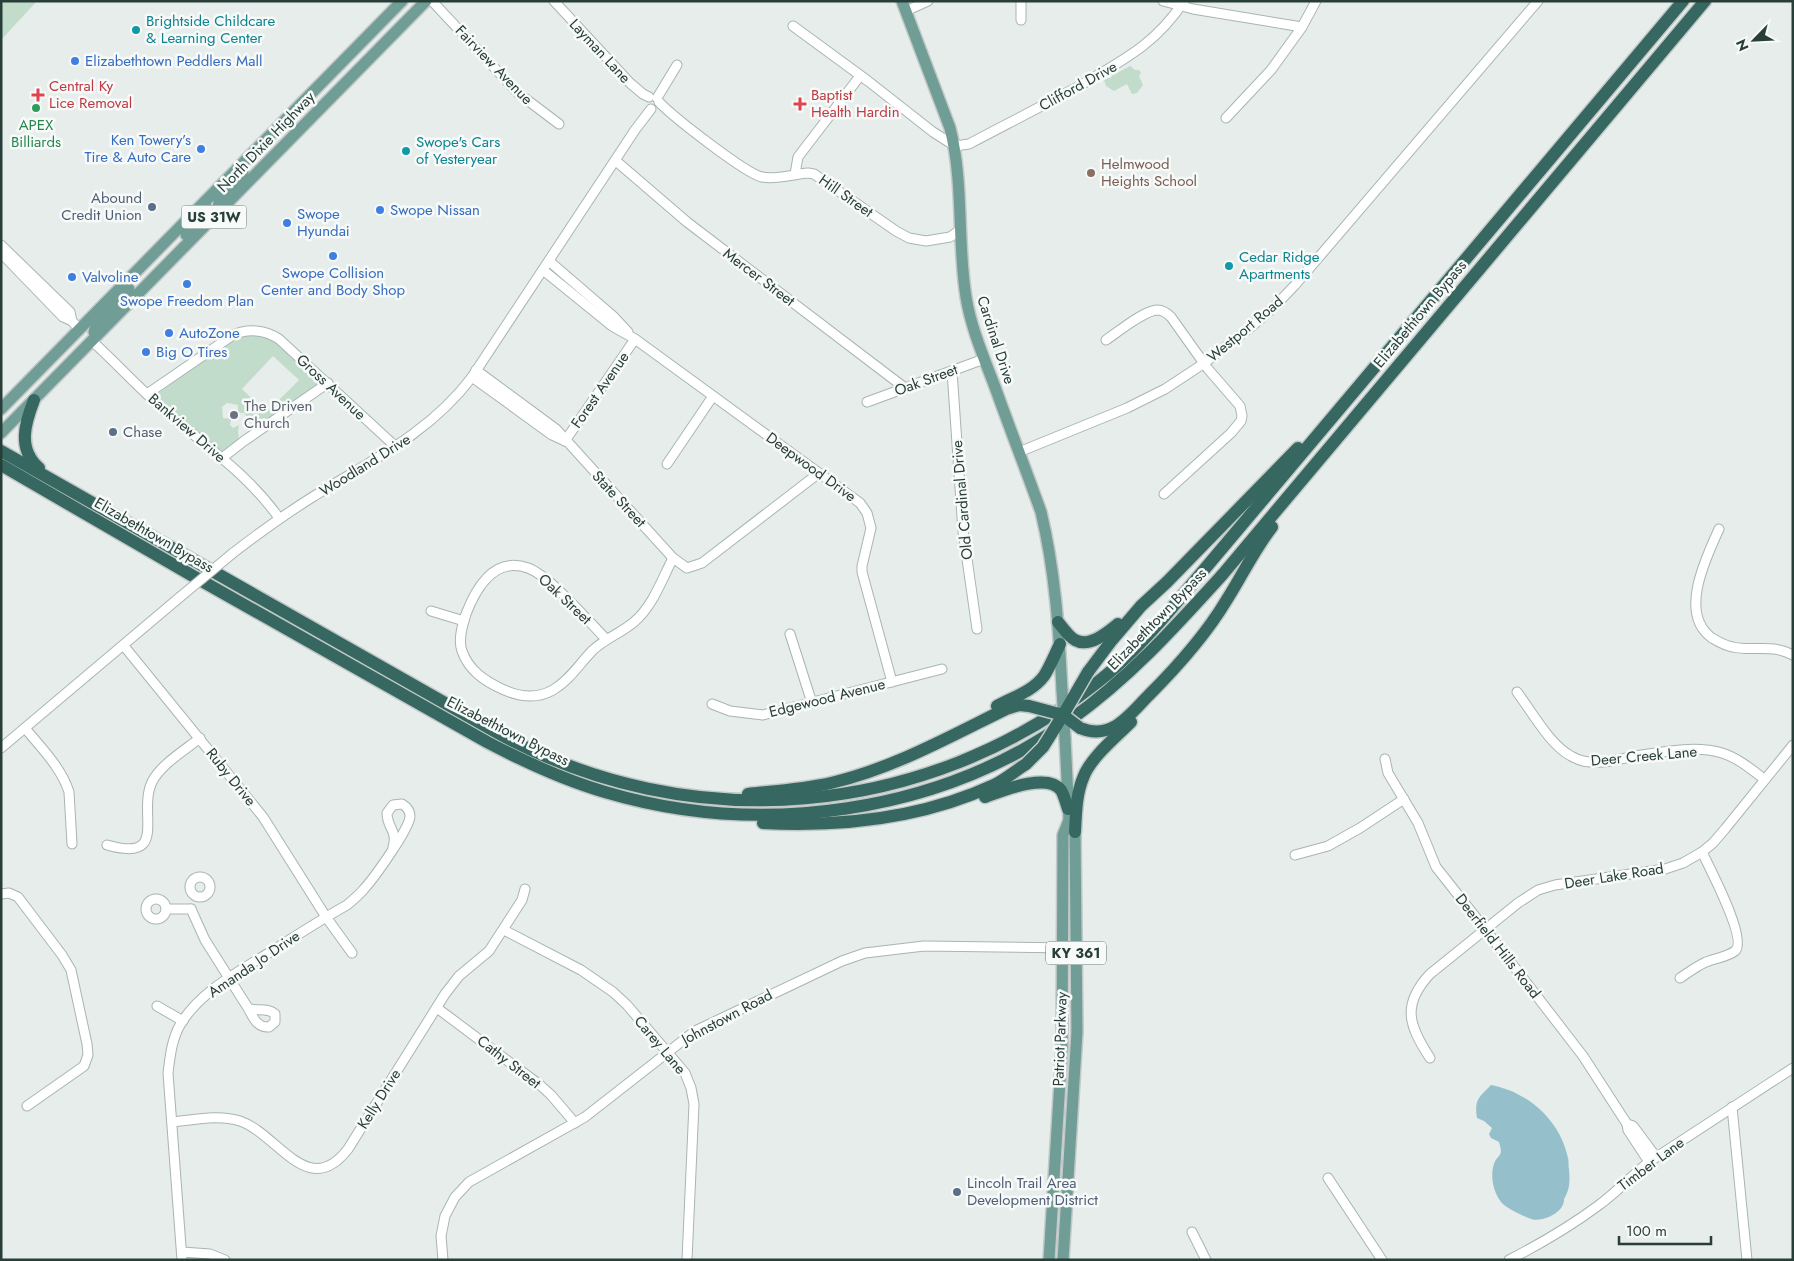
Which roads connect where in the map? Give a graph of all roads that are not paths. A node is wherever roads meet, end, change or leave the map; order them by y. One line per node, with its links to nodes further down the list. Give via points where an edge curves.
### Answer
1 (402, 1): 18 (main road, North Dixie Highway / US 31W)
2 (418, 1): 19 (main road)
3 (426, 1): 19 (main road, North Dixie Highway / US 31W)
4 (432, 1): 27 (street, Fairview Avenue, via 518,93)
5 (554, 1): 22 (street, Layman Lane, via 630,83 642,94)
6 (928, 1): 14 (street)
7 (1021, 1): 15 (street)
8 (1163, 1): 13 (street)
9 (1316, 1): 17 (street)
10 (1538, 1): 46 (street, Westport Road, via 1289,292 1256,323)
11 (1684, 1): 55 (highway, Elizabethtown Bypass)
12 (1705, 1): 50 (highway, Elizabethtown Bypass)
13 (1182, 3): 17 (street, via 1193,9); 28 (street, Clifford Drive, via 1156,36 1129,57 969,144)
14 (904, 6): 28 (main road, Cardinal Drive)
15 (1021, 20)
16 (793, 26): 21 (street)
17 (1302, 26): 26 (street, via 1271,70)
18 (373, 31): 23 (main road, North Dixie Highway / US 31W); 25 (main road, via 370,42 316,98)
19 (367, 60): 25 (main road, North Dixie Highway / US 31W)
20 (678, 66): 22 (street)
21 (860, 76): 28 (street, via 922,125); 30 (street, via 798,157)
22 (655, 99): 30 (street, Hill Street, via 752,173 771,178)
23 (297, 108): 31 (main road, via 301,117 253,170); 32 (main road, North Dixie Highway / US 31W); 33 (main road, via 293,119 220,200)
24 (651, 109): 29 (street, Woodland Drive)
25 (312, 117): 31 (main road, North Dixie Highway / US 31W)
26 (1226, 118)
27 (559, 124)
28 (955, 146): 34 (main road, Cardinal Drive)
29 (616, 161): 37 (street, Woodland Drive); 51 (street, Mercer Street, via 686,222)
30 (794, 174): 34 (street, Hill Street, via 808,173 821,178 896,231 915,240 950,237)
31 (250, 179): 33 (main road, North Dixie Highway / US 31W)
32 (205, 202): 38 (main road, North Dixie Highway / US 31W); 40 (main road, via 203,215 139,285)
33 (217, 214): 40 (main road, North Dixie Highway / US 31W)
34 (960, 230): 45 (main road, Cardinal Drive, via 968,306)
35 (1, 244): 41 (street, via 70,312)
36 (1, 253): 41 (street, via 63,317)
37 (549, 261): 39 (street, Woodland Drive); 42 (street, Deepwood Drive)
38 (141, 266): 41 (main road, North Dixie Highway / US 31W); 44 (main road, via 140,277 95,328)
39 (543, 270): 42 (street, Deepwood Drive, via 612,326); 48 (street, Woodland Drive)
40 (138, 293): 44 (main road, North Dixie Highway / US 31W)
41 (76, 325): 54 (main road, via 80,338 75,349 38,388); 57 (main road, North Dixie Highway / US 31W)
42 (635, 339): 53 (street, Deepwood Drive); 59 (street, Forest Avenue)
43 (1106, 340): 46 (street, via 1145,314 1160,310 1171,317)
44 (92, 341): 52 (street, Bankview Drive); 54 (main road, North Dixie Highway / US 31W)
45 (984, 359): 47 (street, Oak Street); 62 (main road, Cardinal Drive)
46 (1203, 364): 62 (street, Westport Road, via 1133,405); 70 (street, via 1240,406 1241,421)
47 (952, 371): 51 (street, Oak Street); 78 (street, Old Cardinal Drive, via 963,531)
48 (474, 374): 59 (street, State Street, via 556,429); 60 (street, Woodland Drive, via 433,420)
49 (328, 382): 52 (street, Gross Avenue, via 279,339 264,332 243,331); 60 (street, Gross Avenue); 63 (street)
50 (1381, 386): 84 (highway, via 1266,535 1211,625); 101 (highway, Elizabethtown Bypass, via 1223,574 1148,656 1113,688 1030,746 943,784 854,808 769,815)
51 (905, 388): 56 (street, Oak Street)
52 (147, 394): 63 (street, Bankview Drive)
53 (713, 396): 64 (street); 66 (street, Deepwood Drive)
54 (36, 398): 58 (main road, North Dixie Highway / US 31W); 68 (highway, via 25,429 26,449 35,464)
55 (1348, 399): 74 (highway); 99 (highway, Elizabethtown Bypass, via 1144,640 1100,680 1028,729 947,767 878,788 786,800)
56 (867, 402)
57 (1, 409)
58 (1, 433)
59 (565, 441): 73 (street, State Street)
60 (396, 446): 71 (street, Woodland Drive)
61 (1, 451): 68 (highway, Elizabethtown Bypass)
62 (1019, 452): 77 (main road, Cardinal Drive / KY 361, via 1041,512)
63 (222, 458): 71 (street, Bankview Drive, via 245,478)
64 (667, 464)
65 (1, 465): 69 (highway, Elizabethtown Bypass)
66 (819, 473): 73 (street, via 702,563 687,568); 86 (street, Deepwood Drive, via 860,504 869,518 870,534 862,572)
67 (1, 475): 69 (highway)
68 (57, 482): 99 (highway, Elizabethtown Bypass, via 515,743 609,779 659,791)
69 (42, 490): 101 (highway, Elizabethtown Bypass, via 524,761 605,792)
70 (1164, 494)
71 (279, 518): 82 (street, Woodland Drive, bridge)
72 (1719, 529): 83 (street, via 1696,598 1700,624 1722,644 1734,648 1770,648)
73 (673, 558): 80 (street, Oak Street, via 642,614 633,624)
74 (1141, 606): 77 (highway, via 1093,640 1074,640); 91 (highway, bridge, via 1088,672)
75 (431, 611): 76 (street)
76 (464, 621): 80 (street, Oak Street, via 475,593 486,578 502,568 522,566 546,580); 80 (street, Oak Street, via 461,645 470,666 484,680 527,696 541,695 558,686)
77 (1058, 622): 81 (main road, Cardinal Drive / KY 361)
78 (977, 629)
79 (790, 634): 89 (street)
80 (606, 639)
81 (1060, 644): 87 (main road, Cardinal Drive / KY 361); 93 (highway, via 1038,682 1022,694 976,717)
82 (124, 646): 92 (street, Woodland Drive); 94 (street, Ruby Drive)
83 (1793, 655)
84 (1176, 668): 91 (highway, bridge, via 1121,723 1107,731 1092,732 1080,728); 104 (highway, via 1089,767 1079,788)
85 (942, 669): 86 (street, Edgewood Avenue)
86 (892, 682): 89 (street, Edgewood Avenue)
87 (1062, 690): 91 (main road, Patriot Parkway / KY 361, bridge)
88 (1517, 692): 98 (street, Deer Creek Lane, via 1554,741 1565,753 1578,760 1598,763 1680,751 1713,752 1734,758)
89 (812, 703): 90 (street, Edgewood Avenue, via 756,715)
90 (712, 704)
91 (1063, 715): 93 (highway, bridge, via 1019,706); 102 (highway, bridge, via 1043,747 1026,764 996,784); 103 (main road, Patriot Parkway / KY 361, bridge)
92 (25, 728): 96 (street, Woodland Drive); 105 (street, via 62,773 69,792)
93 (960, 732): 99 (highway, via 876,770 830,783)
94 (200, 738): 106 (street, via 152,781 148,794 148,832 144,843 129,850); 115 (street, Ruby Drive, via 264,817)
95 (1793, 745): 98 (street, Deer Lake Road)
96 (1, 748)
97 (1385, 759): 100 (street, Deerfield Hills Road, via 1388,773)
98 (1764, 779): 108 (street, Deer Lake Road, via 1725,829)
99 (712, 798)
100 (1404, 799): 109 (street, via 1328,846); 116 (street, Deerfield Hills Road, via 1436,867)
101 (692, 810): 102 (highway, via 732,821 788,824 869,819)
102 (924, 810): 103 (highway, via 975,800 1032,783 1050,783 1060,789)
103 (1068, 814): 104 (main road, Patriot Parkway / KY 361); 118 (main road, Patriot Parkway / KY 361, via 1063,836)
104 (1075, 832): 119 (main road, Patriot Parkway / KY 361)
105 (72, 844)
106 (107, 845)
107 (393, 847): 115 (street, Amanda Jo Drive, via 359,895)
108 (1702, 852): 116 (street, Deer Lake Road, via 1666,869 1546,887 1531,894); 121 (street, via 1730,911 1739,945 1730,954 1704,963)
109 (1295, 855)
110 (525, 889): 117 (street, Kelly Drive)
111 (1, 894): 130 (street, via 10,893 18,897 68,964 87,1044 84,1066)
112 (197, 896): 114 (street)
113 (166, 909): 114 (street)
114 (191, 909): 122 (street)
115 (326, 917): 120 (street, Ruby Drive); 122 (street, Amanda Jo Drive)
116 (1485, 929): 128 (street, Deer Lake Road, via 1430,974 1415,996 1411,1012 1413,1028); 134 (street, Deerfield Hills Road, via 1583,1056 1628,1130)
117 (504, 930): 125 (street, Kelly Drive, via 489,950 459,976); 127 (street, Carey Lane, via 581,970 614,992)
118 (1063, 948): 119 (street, Johnstown Road); 127 (street, Johnstown Road, via 924,946 865,952 695,1031); 141 (main road, Patriot Parkway / KY 361, via 1062,1048)
119 (1076, 948): 142 (main road, Patriot Parkway / KY 361, via 1077,1032)
120 (352, 953)
121 (1680, 978)
122 (228, 979): 124 (street); 126 (street, Amanda Jo Drive, via 206,995)
123 (157, 1006): 126 (street)
124 (248, 1008)
125 (437, 1008): 132 (street, Kelly Drive, via 348,1149 330,1166 318,1168 293,1161 257,1130 239,1121 214,1118); 133 (street, Cathy Street, via 540,1085)
126 (183, 1021): 132 (street, Amanda Jo Drive, via 169,1061)
127 (666, 1052): 133 (street, Johnstown Road); 140 (street, Carey Lane, via 685,1073 693,1096)
128 (1430, 1058)
129 (1793, 1068): 131 (street, Timber Lane)
130 (27, 1106)
131 (1732, 1107): 134 (street, Timber Lane); 146 (street)
132 (172, 1122): 137 (street, Amanda Jo Drive)
133 (575, 1123): 139 (street, Johnstown Road, via 489,1169 461,1189 449,1206 442,1226)
134 (1653, 1160): 145 (street, Timber Lane, via 1600,1205)
135 (1328, 1178): 144 (street)
136 (1192, 1232): 143 (street)
137 (182, 1256): 138 (street, via 210,1254)
138 (225, 1260)
139 (443, 1260)
140 (687, 1260)
141 (1049, 1260)
142 (1063, 1260)
143 (1206, 1260)
144 (1382, 1260)
145 (1509, 1260)
146 (1747, 1260)

